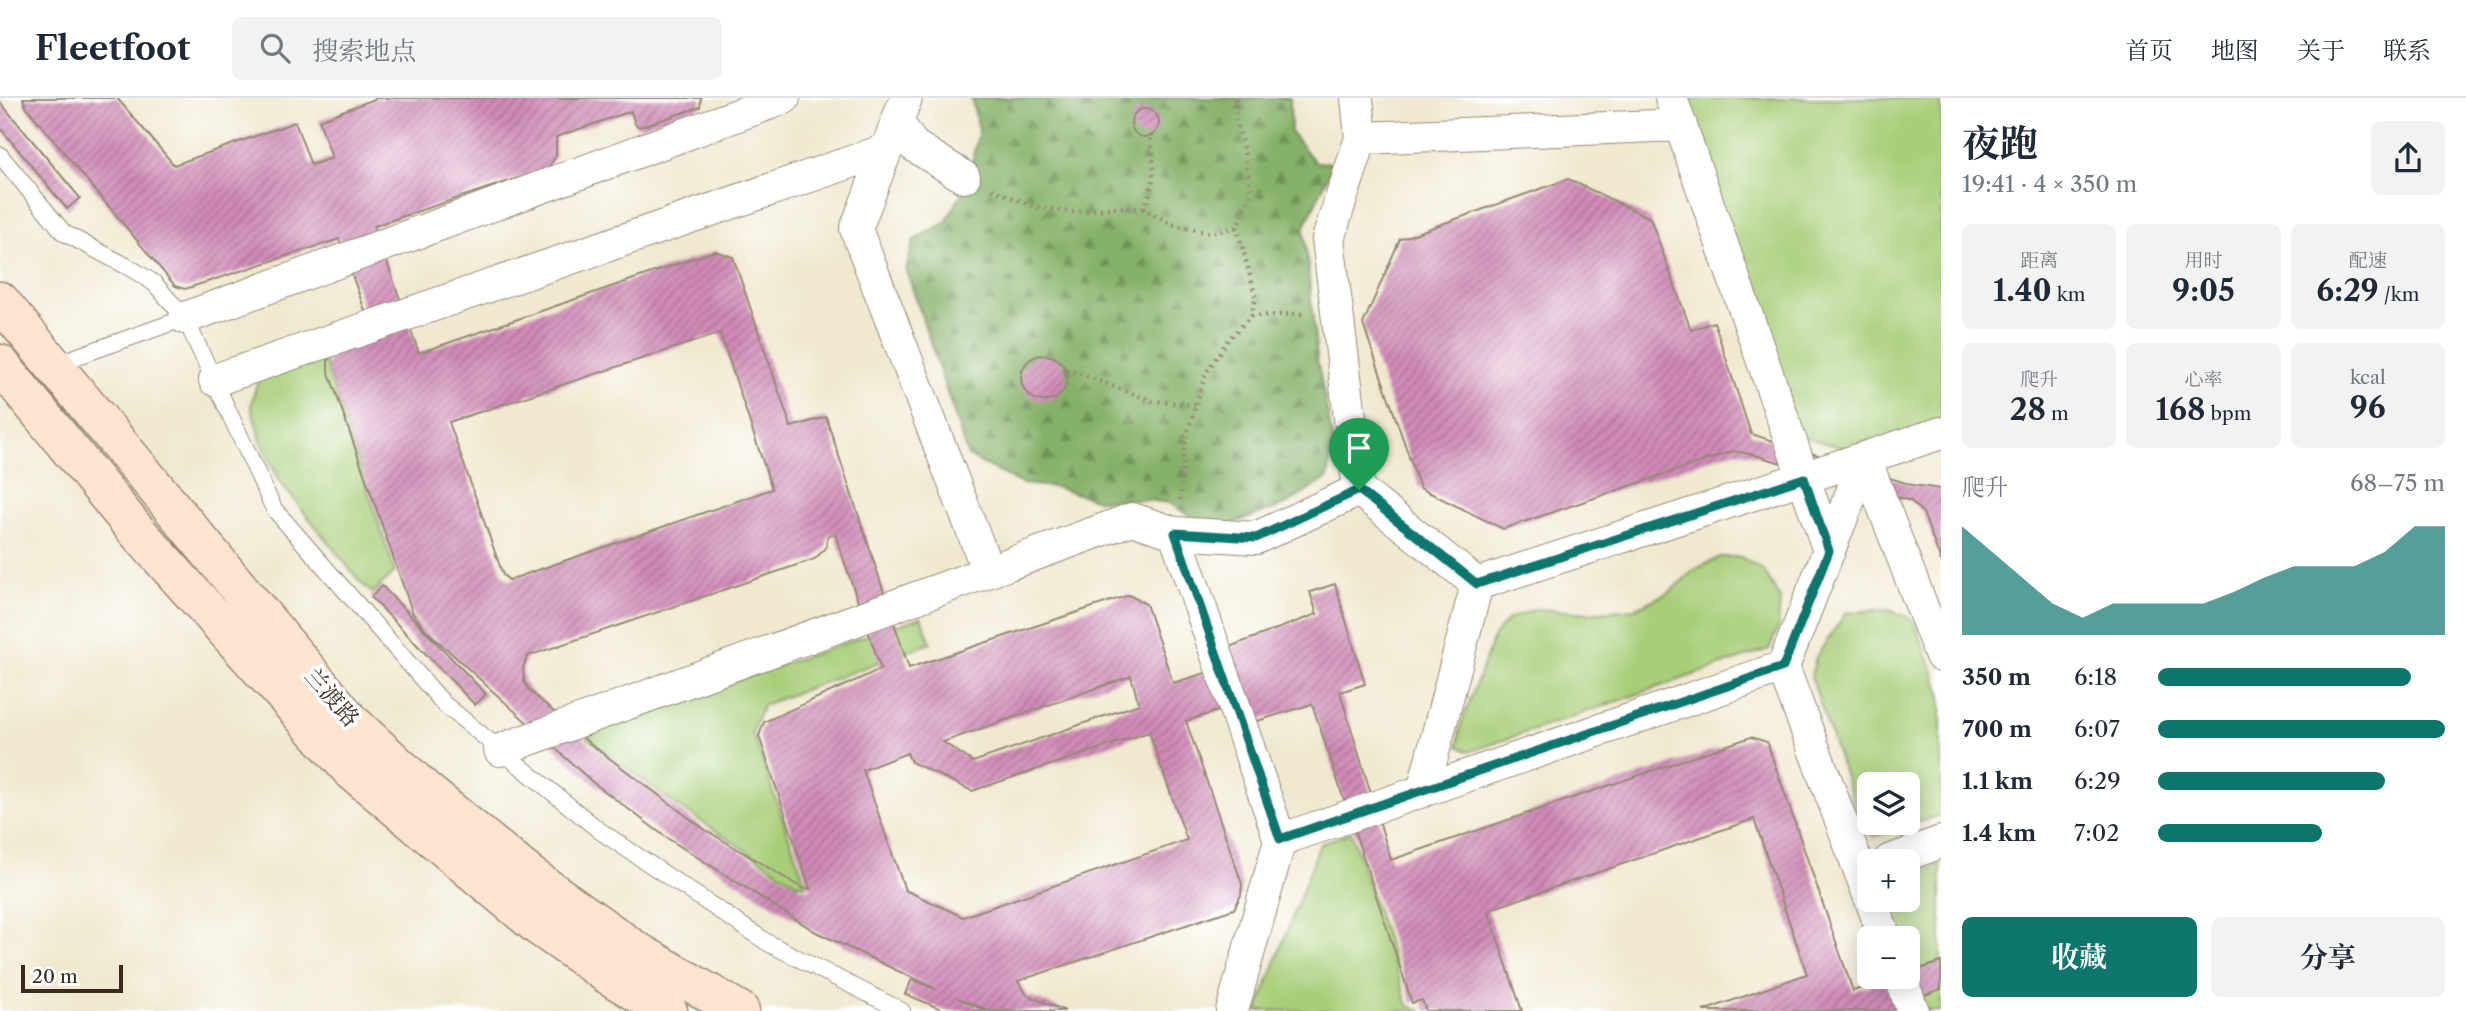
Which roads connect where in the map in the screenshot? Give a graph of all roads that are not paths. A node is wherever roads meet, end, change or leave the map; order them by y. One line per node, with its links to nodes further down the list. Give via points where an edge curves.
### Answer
1 (784, 98): 9 (street)
2 (1357, 98): 5 (street)
3 (1676, 112): 5 (street); 15 (street)
4 (897, 123): 7 (street, via 913,145); 12 (street); 19 (street, via 856,229)
5 (1362, 138): 16 (street, via 1328,239)
6 (0, 155): 9 (lane, via 64,233 154,283)
7 (964, 177)
8 (0, 301): 11 (street, 兰渡路)
9 (185, 318): 11 (lane); 12 (lane)
10 (0, 363): 30 (street, 兰渡路, via 134,528 351,770 538,926)
11 (53, 365): 31 (street, 兰渡路, via 350,720 427,792 528,874 635,950)
12 (215, 380): 23 (lane, via 274,509 444,704)
13 (1941, 433): 14 (street)
14 (1865, 458): 15 (street); 18 (street); 21 (street)
15 (1804, 478): 18 (street); 20 (street)
16 (1359, 490): 17 (street, via 1256,538); 20 (street)
17 (1175, 533): 19 (street, via 1132,519); 25 (street)
18 (1829, 551): 22 (street)
19 (988, 571): 23 (street)
20 (1477, 584): 24 (street)
21 (1941, 656)
22 (1783, 667): 24 (street); 27 (street)
23 (500, 750): 32 (lane, via 600,831 768,943)
24 (1423, 791): 25 (street)
25 (1280, 839): 33 (street)
26 (1941, 842): 28 (street)
27 (1859, 849)
28 (1920, 853)
29 (1905, 989): 34 (street)
30 (668, 1011)
31 (740, 1011)
32 (902, 1011)
33 (1233, 1011)
34 (1913, 1011)

